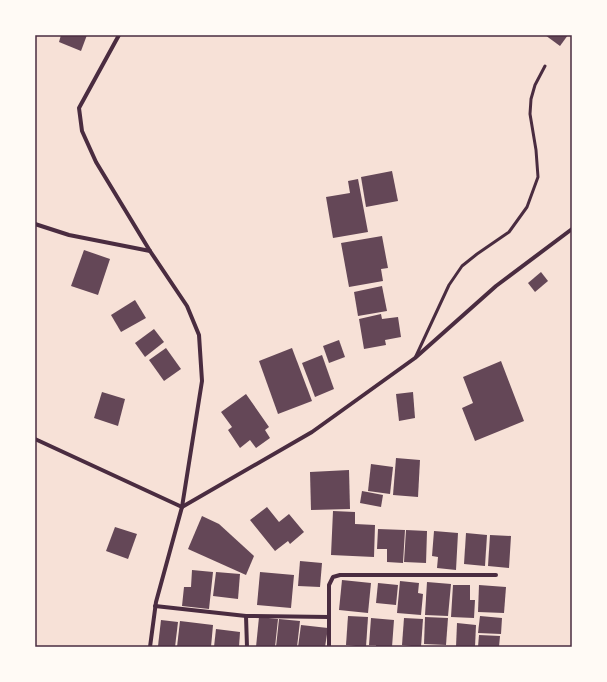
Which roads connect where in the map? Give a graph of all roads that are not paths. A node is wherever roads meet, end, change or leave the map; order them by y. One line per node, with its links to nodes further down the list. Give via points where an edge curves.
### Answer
1 (119, 35): 5 (street, via 78,108 82,131 96,162)
2 (545, 66): 6 (lane, via 531,99 530,114 538,176 527,207 509,232 462,266 449,285)
3 (35, 224): 5 (street, via 69,235)
4 (572, 229): 6 (street, via 496,286)
5 (150, 251): 8 (street, via 187,306 199,335 202,381)
6 (415, 358): 8 (street, via 312,432)
7 (35, 439): 8 (street)
8 (182, 507): 10 (street)
9 (496, 575): 12 (street, via 340,575 333,577 329,585)
10 (156, 606): 11 (street); 13 (street)
11 (246, 616): 12 (street); 14 (street)
12 (329, 617): 15 (street)
13 (150, 647)
14 (247, 647)
15 (329, 647)

